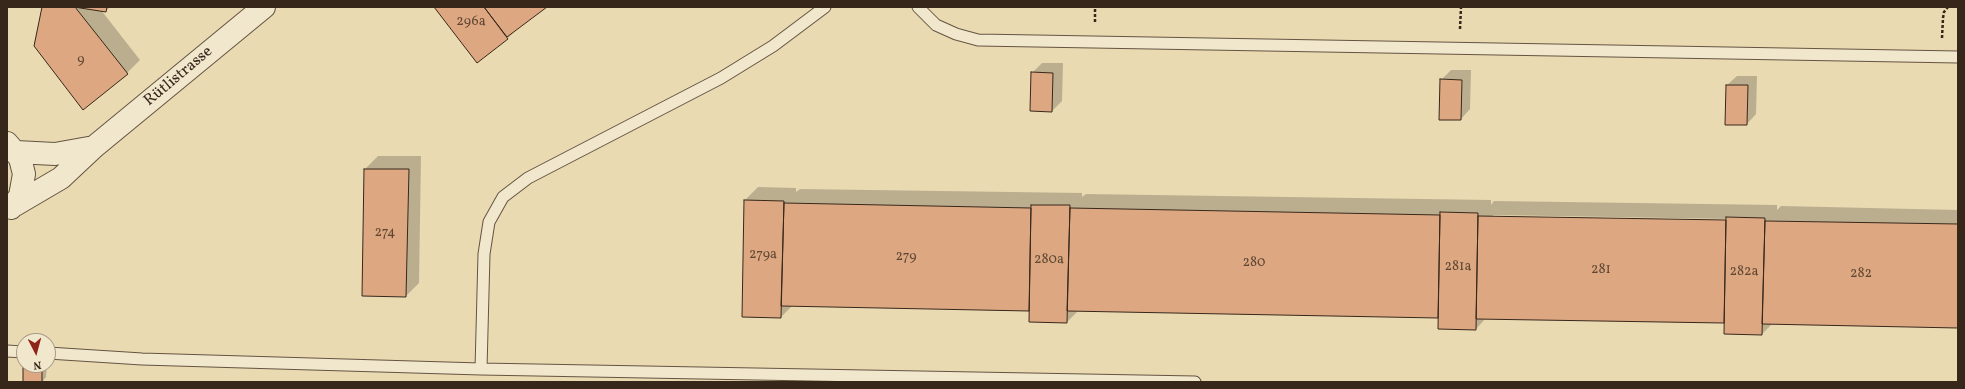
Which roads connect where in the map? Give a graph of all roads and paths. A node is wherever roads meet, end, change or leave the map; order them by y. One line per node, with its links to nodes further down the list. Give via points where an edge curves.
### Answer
1 (264, 7): 8 (street, Rütlistrasse)
2 (825, 7): 11 (lane, via 773,46 721,78 528,178 503,197 489,222 484,254)
3 (918, 7): 5 (lane, via 936,25 978,40)
4 (1948, 7): 5 (path, via 1943,18)
5 (1942, 57): 6 (lane)
6 (1958, 57)
7 (11, 147): 8 (street, Rütlistrasse, via 55,154); 9 (street, via 22,167 24,182 20,196)
8 (94, 147): 9 (street, Rütlistrasse, via 61,178)
9 (11, 208)
10 (56, 354): 11 (lane, via 142,359)
11 (481, 369): 12 (lane)
12 (1194, 382)

